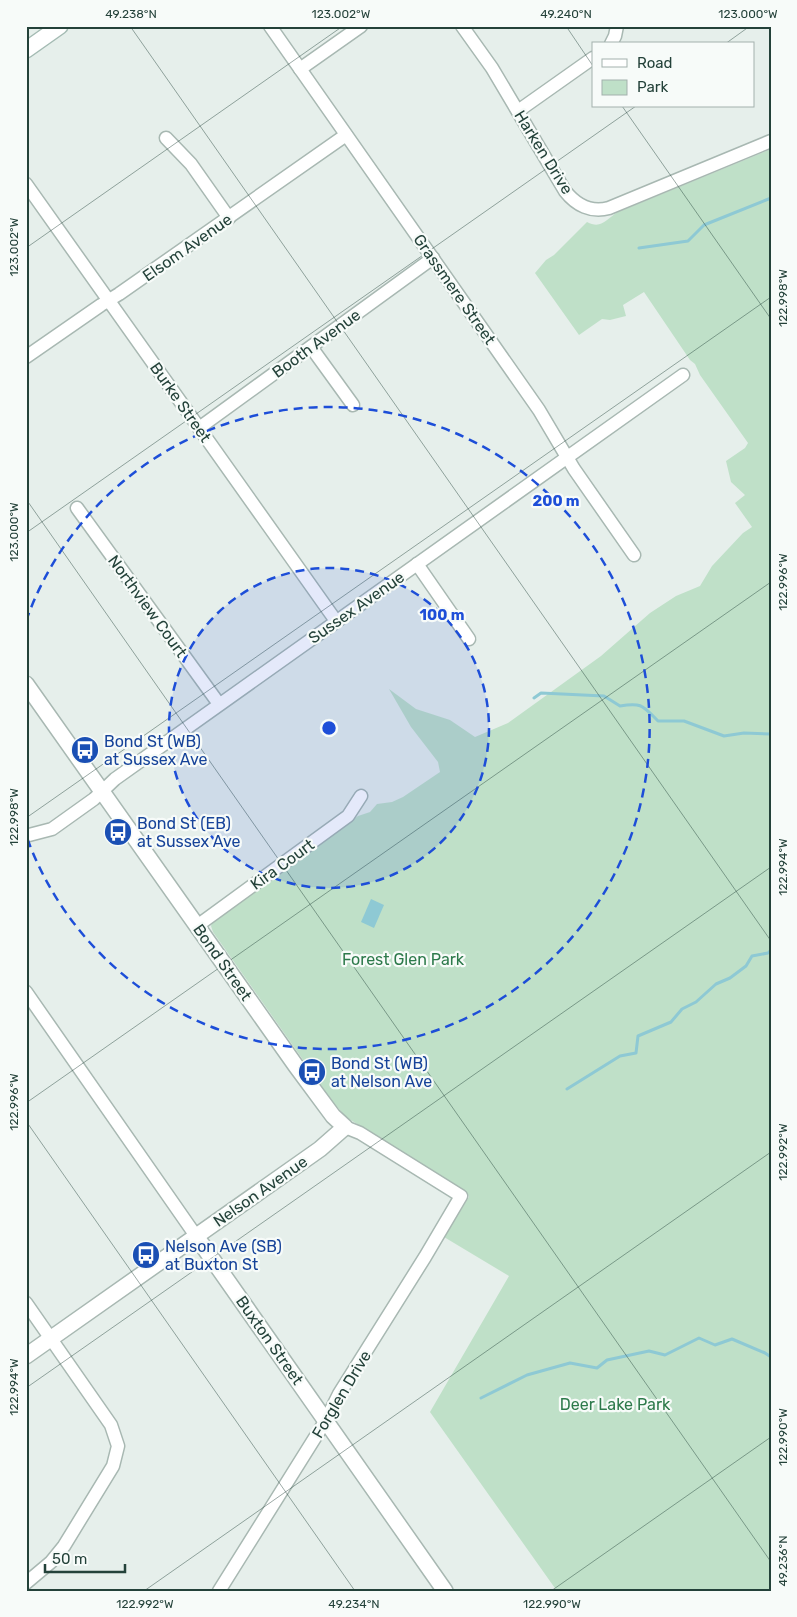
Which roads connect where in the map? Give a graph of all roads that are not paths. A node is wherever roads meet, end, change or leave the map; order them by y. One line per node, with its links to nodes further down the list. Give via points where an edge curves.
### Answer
1 (60, 26): 7 (street)
2 (270, 26): 9 (street, Grassmere Street)
3 (361, 26): 9 (street)
4 (462, 26): 10 (street, Harken Drive)
5 (617, 26): 6 (street)
6 (612, 42)
7 (26, 50)
8 (592, 59): 10 (street)
9 (300, 69): 11 (street, Grassmere Street)
10 (518, 111): 13 (street, Harken Drive, via 570,196 587,208 598,210)
11 (346, 135): 15 (street, Elsom Avenue); 16 (street, Grassmere Street)
12 (166, 138): 15 (street, via 191,164)
13 (771, 141)
14 (26, 184): 17 (street, Burke Street)
15 (229, 218): 17 (street, Elsom Avenue)
16 (433, 258): 18 (street, Booth Avenue); 23 (street, Grassmere Street)
17 (109, 300): 19 (street, Elsom Avenue); 22 (street, Burke Street)
18 (311, 347): 21 (street); 22 (street, Booth Avenue)
19 (26, 356)
20 (683, 375): 23 (street, Sussex Avenue)
21 (353, 405)
22 (199, 428): 27 (street, Burke Street)
23 (568, 457): 25 (street, Grassmere Street); 26 (street, Sussex Avenue)
24 (77, 508): 30 (street, Northview Court)
25 (634, 555)
26 (417, 564): 27 (street, Sussex Avenue); 28 (street)
27 (336, 621): 30 (street, Sussex Avenue)
28 (469, 640)
29 (26, 684): 31 (street, Bond Street)
30 (219, 704): 31 (street, Sussex Avenue)
31 (102, 791): 33 (street, Sussex Avenue, via 52,830); 34 (street, Bond Street)
32 (361, 796): 34 (street, Kira Court, via 348,816)
33 (29, 835)
34 (197, 926): 36 (street, Bond Street, via 333,1116)
35 (26, 992): 38 (street, Buxton Street)
36 (345, 1127): 37 (street, Bond Street, via 360,1133); 38 (street, Nelson Avenue, via 320,1149)
37 (461, 1196): 42 (street, Forglen Drive)
38 (196, 1236): 40 (street, Nelson Avenue); 42 (street, Buxton Street)
39 (26, 1304): 40 (street)
40 (51, 1338): 41 (street, Nelson Avenue); 43 (street, via 111,1425 117,1452 113,1466 64,1546)
41 (26, 1356)
42 (326, 1420): 44 (street, Forglen Drive); 45 (street, Buxton Street)
43 (26, 1583)
44 (219, 1591)
45 (445, 1591)

